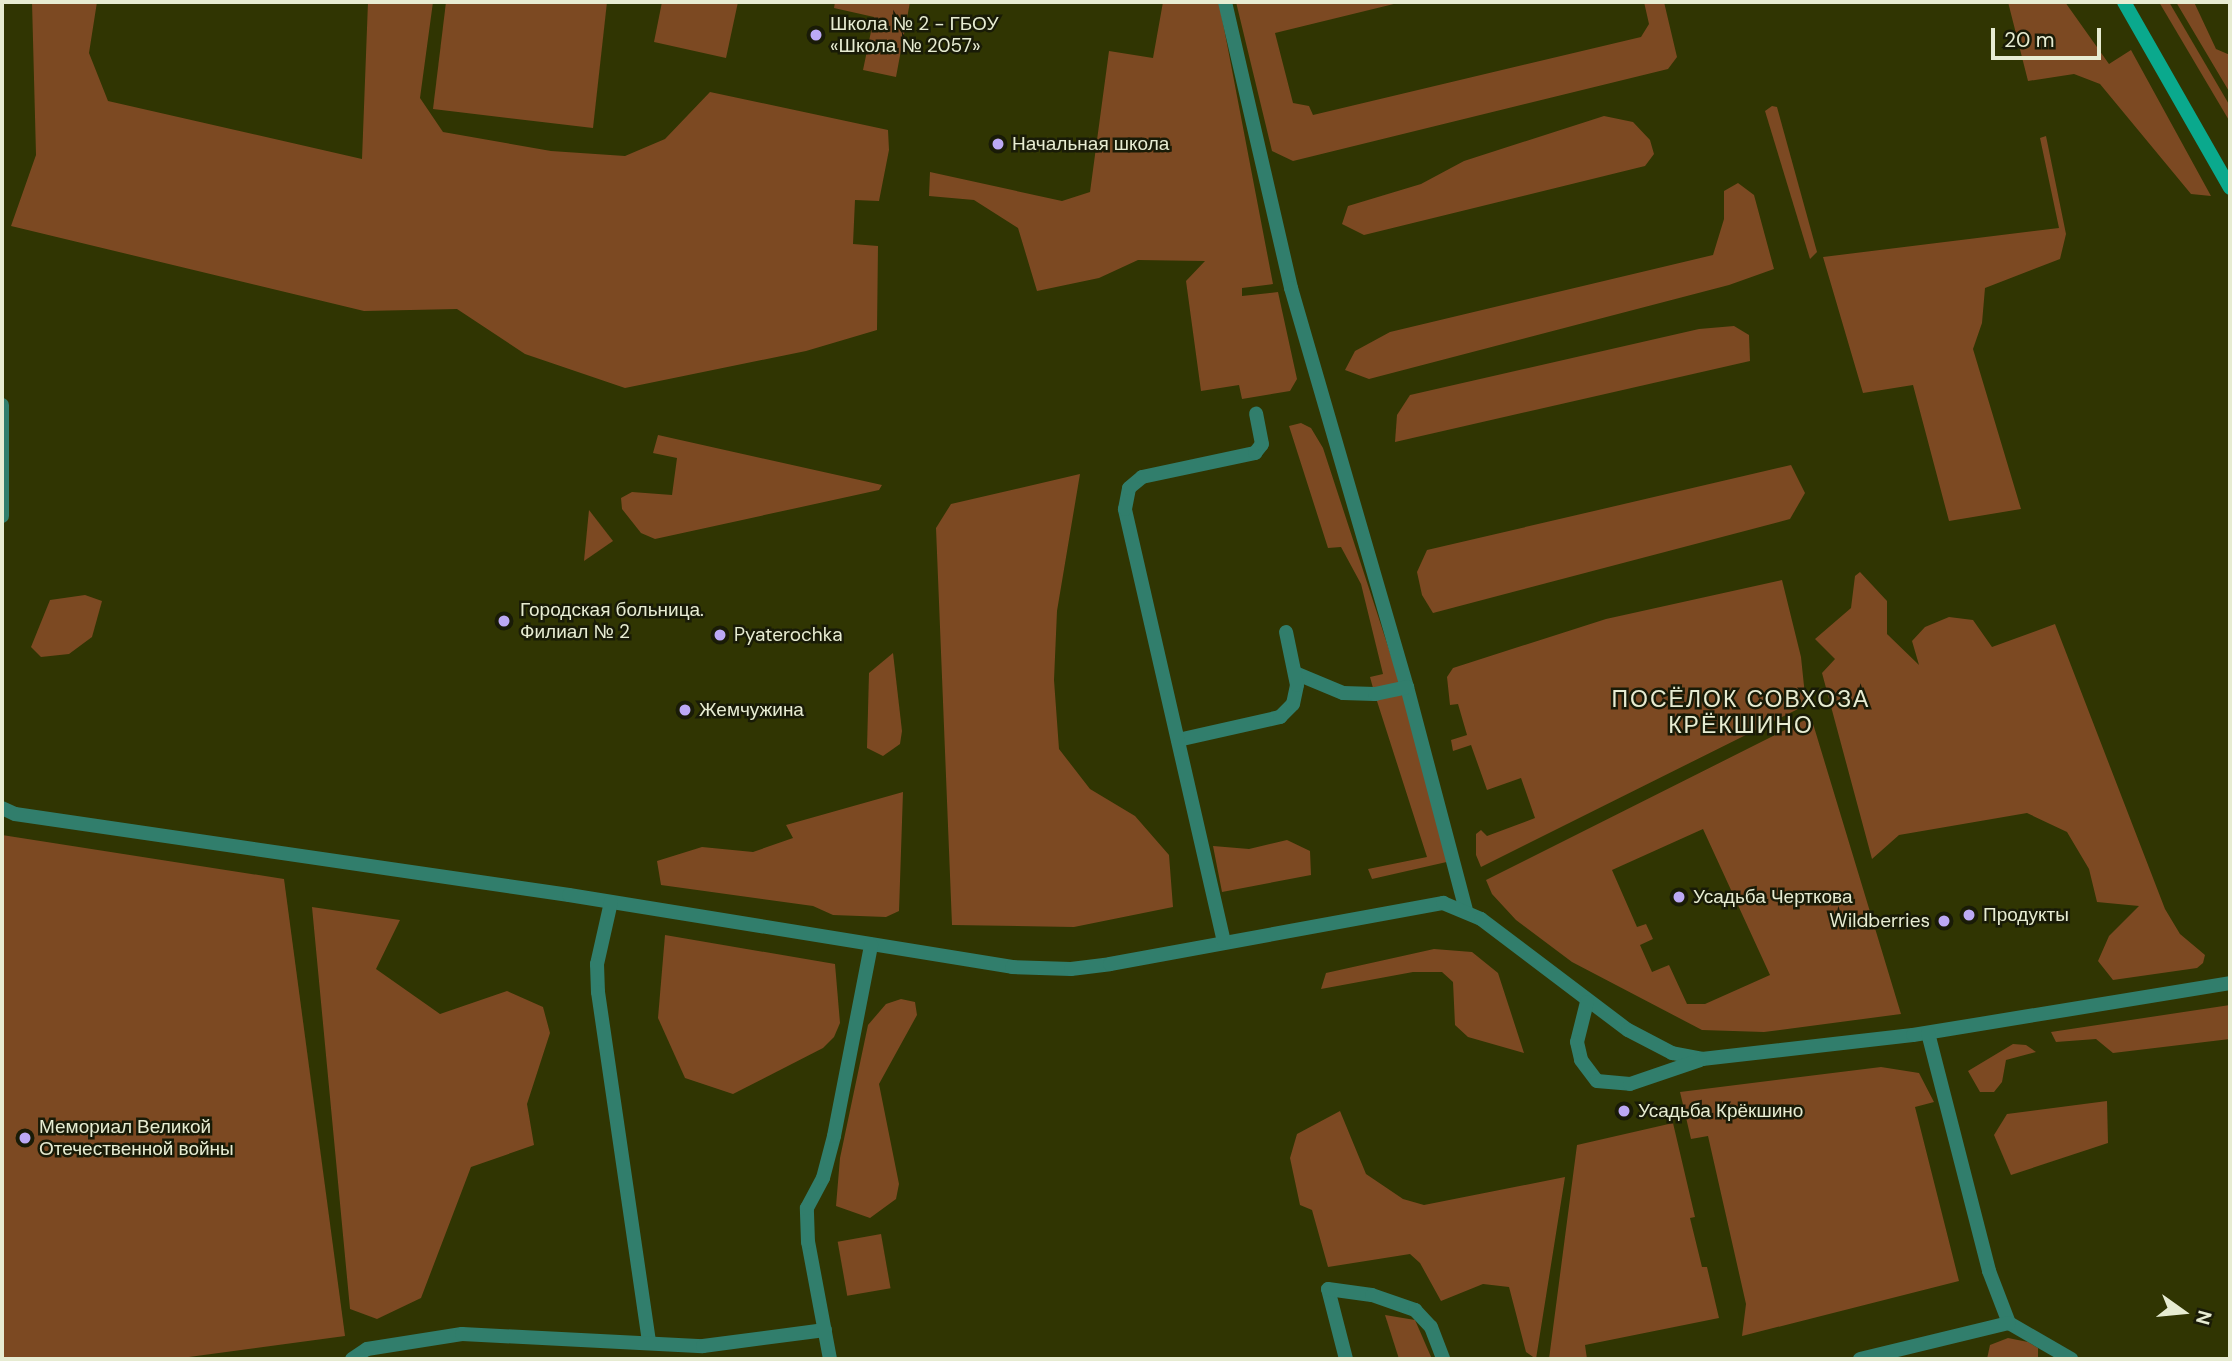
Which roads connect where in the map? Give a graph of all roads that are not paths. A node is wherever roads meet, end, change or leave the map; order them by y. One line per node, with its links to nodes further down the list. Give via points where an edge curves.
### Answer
1 (1225, 2): 9 (street, via 1291,288)
2 (2124, 2): 3 (street)
3 (2230, 188)
4 (2, 405): 6 (street)
5 (1256, 414): 10 (street, via 1262,444 1255,453 1142,477 1129,488 1125,509)
6 (2, 516)
7 (1286, 632): 8 (street)
8 (1295, 673): 9 (street, via 1343,692 1375,694); 10 (street, via 1293,704 1280,717)
9 (1407, 687): 13 (street)
10 (1178, 740): 14 (street)
11 (2, 808): 12 (street, via 15,814)
12 (611, 902): 15 (street); 22 (street, via 597,964 598,992)
13 (1466, 909): 14 (street, via 1437,902); 17 (street)
14 (1224, 942): 15 (street, via 1071,969 992,965)
15 (871, 945): 21 (street, via 834,1136 822,1178 807,1208 808,1242)
16 (2230, 983): 18 (street)
17 (1587, 1002): 19 (street, via 1659,1047); 19 (street, via 1577,1042 1581,1059 1597,1081 1630,1084)
18 (1928, 1033): 19 (street); 20 (street, via 1989,1271)
19 (1702, 1059)
20 (2009, 1323): 27 (street); 28 (street)
21 (825, 1330): 22 (street, via 703,1346); 24 (street)
22 (649, 1342): 23 (street, via 462,1334 367,1349)
23 (352, 1359)
24 (830, 1359)
25 (1346, 1359): 26 (street, via 1328,1289 1372,1296 1415,1310 1432,1327)
26 (1443, 1359)
27 (1860, 1359)
28 (2071, 1359)

